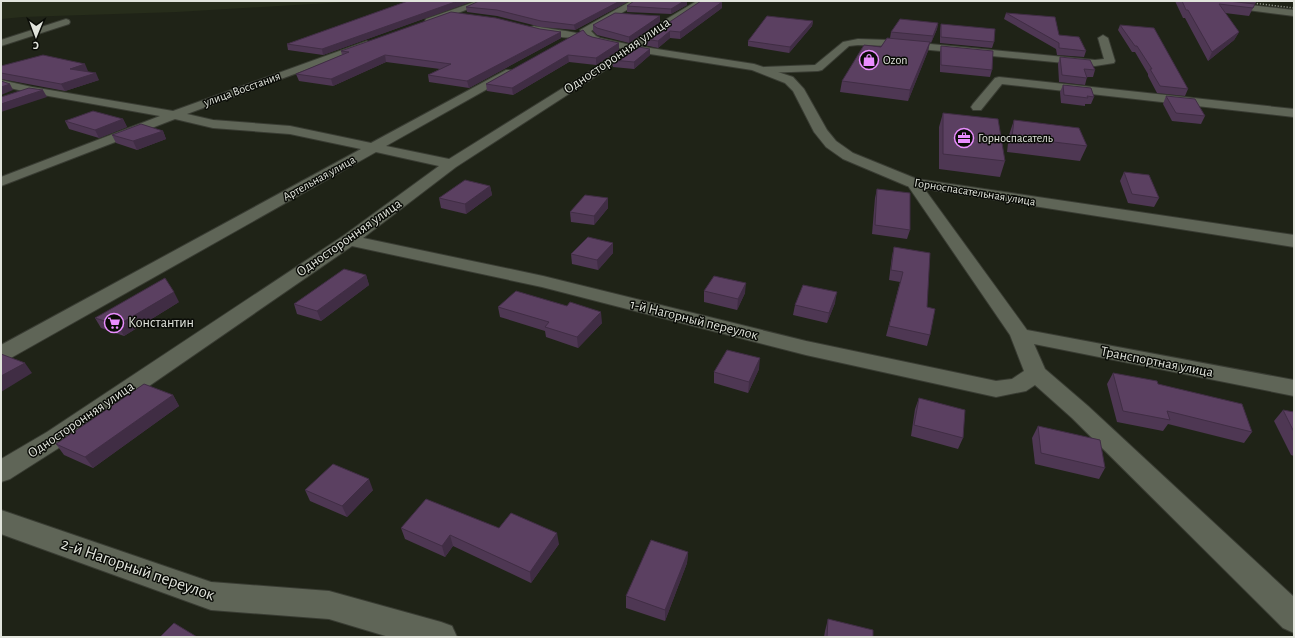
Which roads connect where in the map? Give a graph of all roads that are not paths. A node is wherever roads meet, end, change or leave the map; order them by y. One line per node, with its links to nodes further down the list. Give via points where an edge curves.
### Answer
1 (485, 1): 7 (street)
2 (638, 1): 9 (main road)
3 (1194, 1): 8 (street)
4 (1274, 2): 6 (street)
5 (698, 4): 20 (street, Односторонняя улица, via 666,18)
6 (1294, 5)
7 (451, 13): 11 (street); 13 (street)
8 (1294, 13)
9 (615, 14): 10 (street); 15 (main road)
10 (630, 15)
11 (474, 17)
12 (66, 22): 18 (street)
13 (421, 24)
14 (527, 28): 15 (street, via 559,34)
15 (581, 33): 19 (street); 20 (main road, Горноспасательная улица, via 597,40)
16 (1103, 38): 22 (street, via 1110,62 1094,63 858,42 846,44 818,68)
17 (376, 40): 28 (street, улица Восстания)
18 (1, 43)
19 (557, 46)
20 (631, 48): 22 (main road, Горноспасательная улица); 30 (street, Односторонняя улица)
21 (523, 65): 29 (street, Артельная улица)
22 (764, 70): 32 (main road, Горноспасательная улица, via 789,80 798,89 821,132 831,144 848,156)
23 (1, 83): 24 (street)
24 (32, 90): 25 (street); 28 (street)
25 (7, 98)
26 (977, 107): 27 (street, via 999,80)
27 (1294, 113)
28 (174, 115): 29 (street, via 213,124 290,130); 31 (street, улица Восстания)
29 (373, 148): 30 (street); 36 (street, Артельная улица)
30 (451, 164): 33 (street, Односторонняя улица)
31 (1, 182)
32 (914, 183): 34 (main road, Горноспасательная улица); 35 (street)
33 (349, 240): 37 (street, 1-й Нагорный переулок, via 543,282 806,348 996,389 1018,386); 39 (street, Односторонняя улица, via 56,438)
34 (1294, 241)
35 (1020, 335): 37 (street); 38 (street, Транспортная улица)
36 (1, 354)
37 (1036, 373): 41 (street, via 1080,412)
38 (1294, 388)
39 (1, 472)
40 (1, 522): 42 (street, 2-й Нагорный переулок, via 212,596 329,605)
41 (1294, 618)
42 (441, 637)

